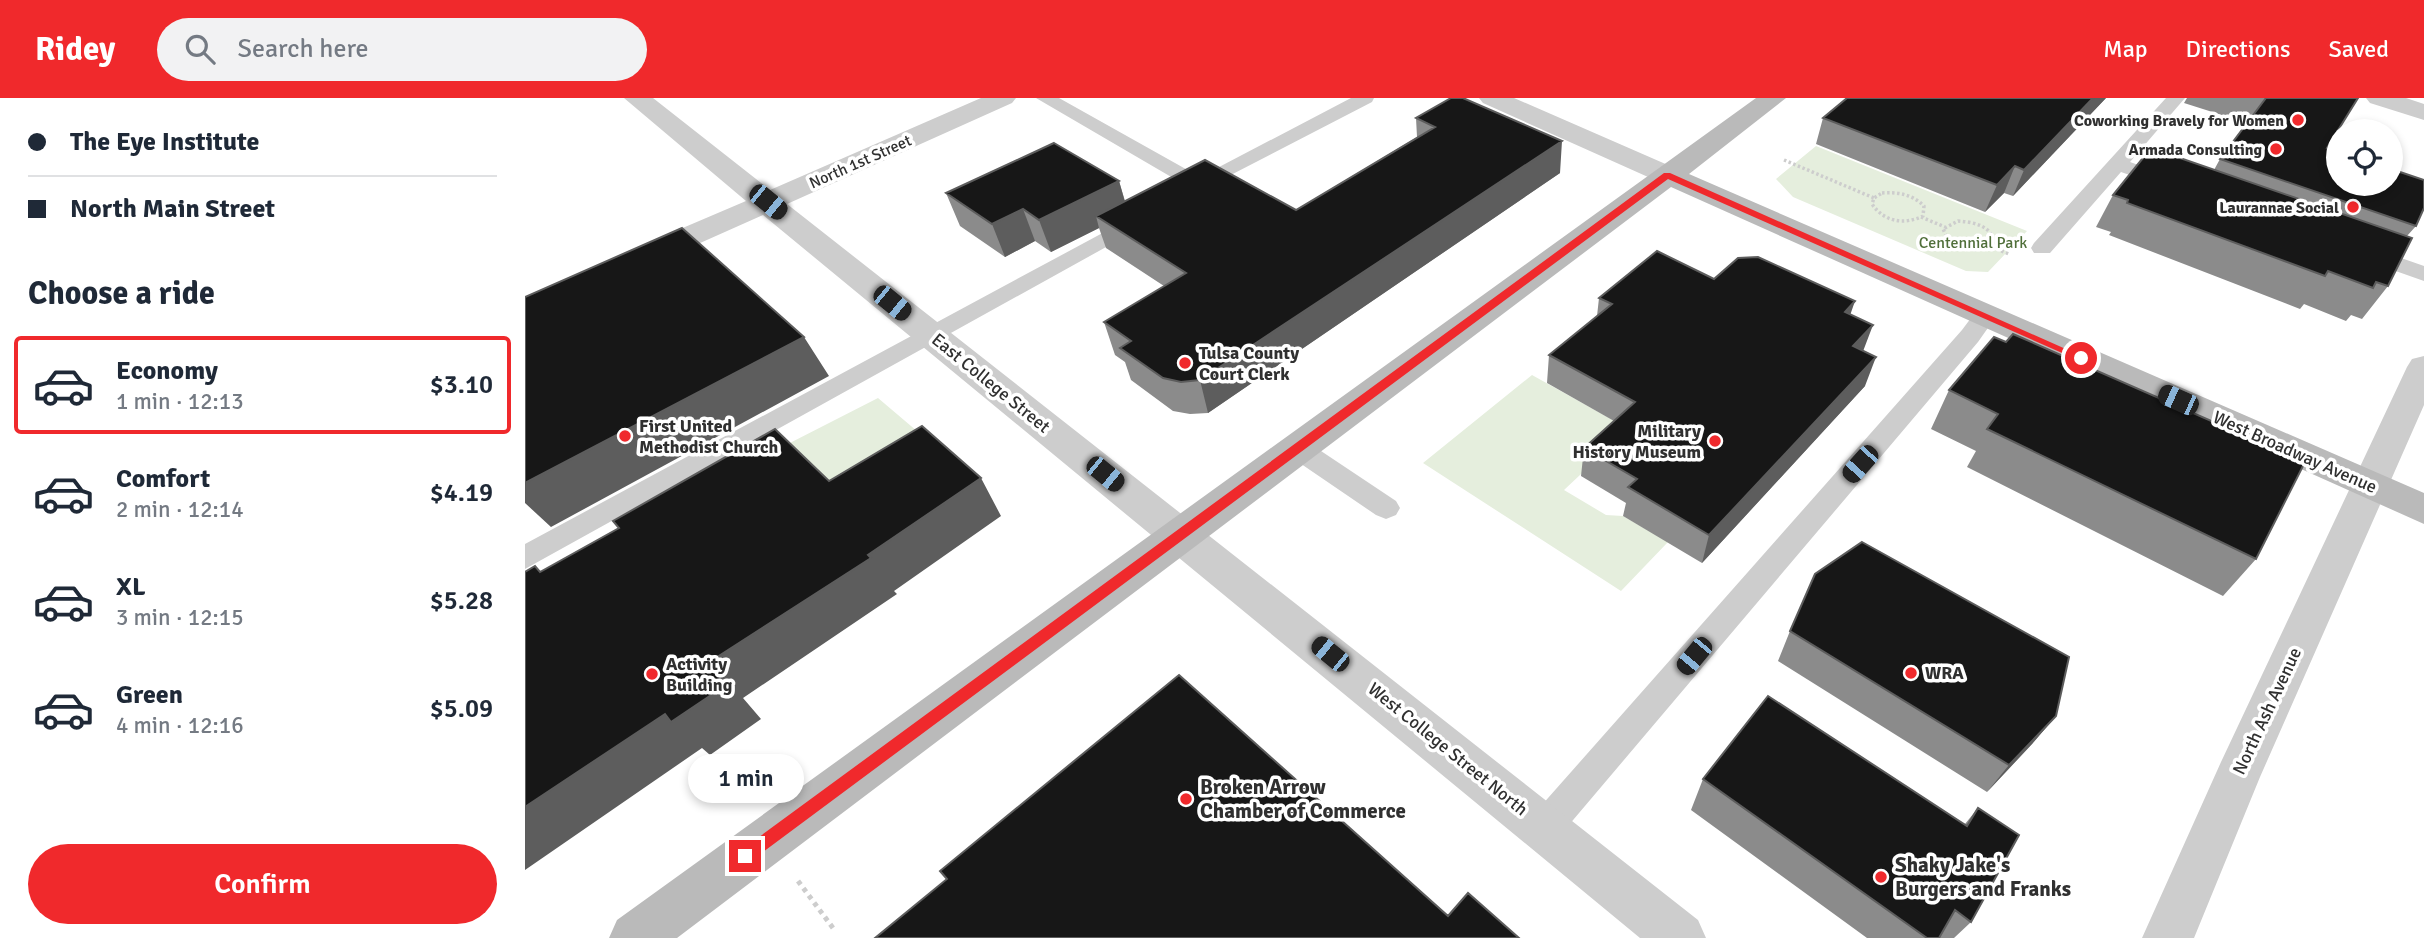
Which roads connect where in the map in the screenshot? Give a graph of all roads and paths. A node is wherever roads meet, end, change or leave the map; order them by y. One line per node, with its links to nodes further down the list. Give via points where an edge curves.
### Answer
1 (637, 98): 17 (street, East College Street)
2 (1003, 98): 17 (street, North 1st Street)
3 (1045, 98): 13 (lane)
4 (1365, 98): 13 (lane)
5 (1492, 98): 12 (street)
6 (1773, 98): 12 (main road)
7 (2176, 98): 11 (lane)
8 (2379, 98): 9 (street)
9 (2424, 112)
10 (1784, 160): 16 (path)
11 (2116, 163): 14 (lane); 22 (lane)
12 (1667, 175): 25 (main road, West Broadway Avenue); 28 (main road)
13 (1200, 185): 15 (lane)
14 (2193, 191)
15 (1176, 198)
16 (1874, 198): 19 (path, via 1874,209 1887,218); 19 (path, via 1889,192 1906,194 1924,206)
17 (768, 202): 23 (street, North 1st Street); 26 (street, East College Street)
18 (1152, 212): 26 (lane)
19 (1921, 217): 20 (path)
20 (1945, 227): 20 (path, via 1949,242 1963,249 1988,248 1994,240 1989,230 1973,223 1958,221)
21 (2347, 246): 24 (lane)
22 (2042, 248)
23 (611, 271)
24 (2424, 274)
25 (1985, 315): 29 (main road, West Broadway Avenue); 36 (lane)
26 (931, 334): 32 (street, East College Street); 33 (lane)
27 (2424, 367): 29 (street, North Ash Avenue)
28 (1297, 448): 30 (lane); 32 (main road)
29 (2370, 485): 31 (main road, West Broadway Avenue); 41 (street, North Ash Avenue)
30 (1386, 508)
31 (2424, 509)
32 (1181, 535): 36 (street, West College Street North); 39 (main road)
33 (525, 558)
34 (711, 766): 35 (path)
35 (740, 804)
36 (1545, 827): 40 (street, West College Street North)
37 (796, 877): 38 (path)
38 (833, 928)
39 (635, 938)
40 (1680, 938)
41 (2168, 938)

